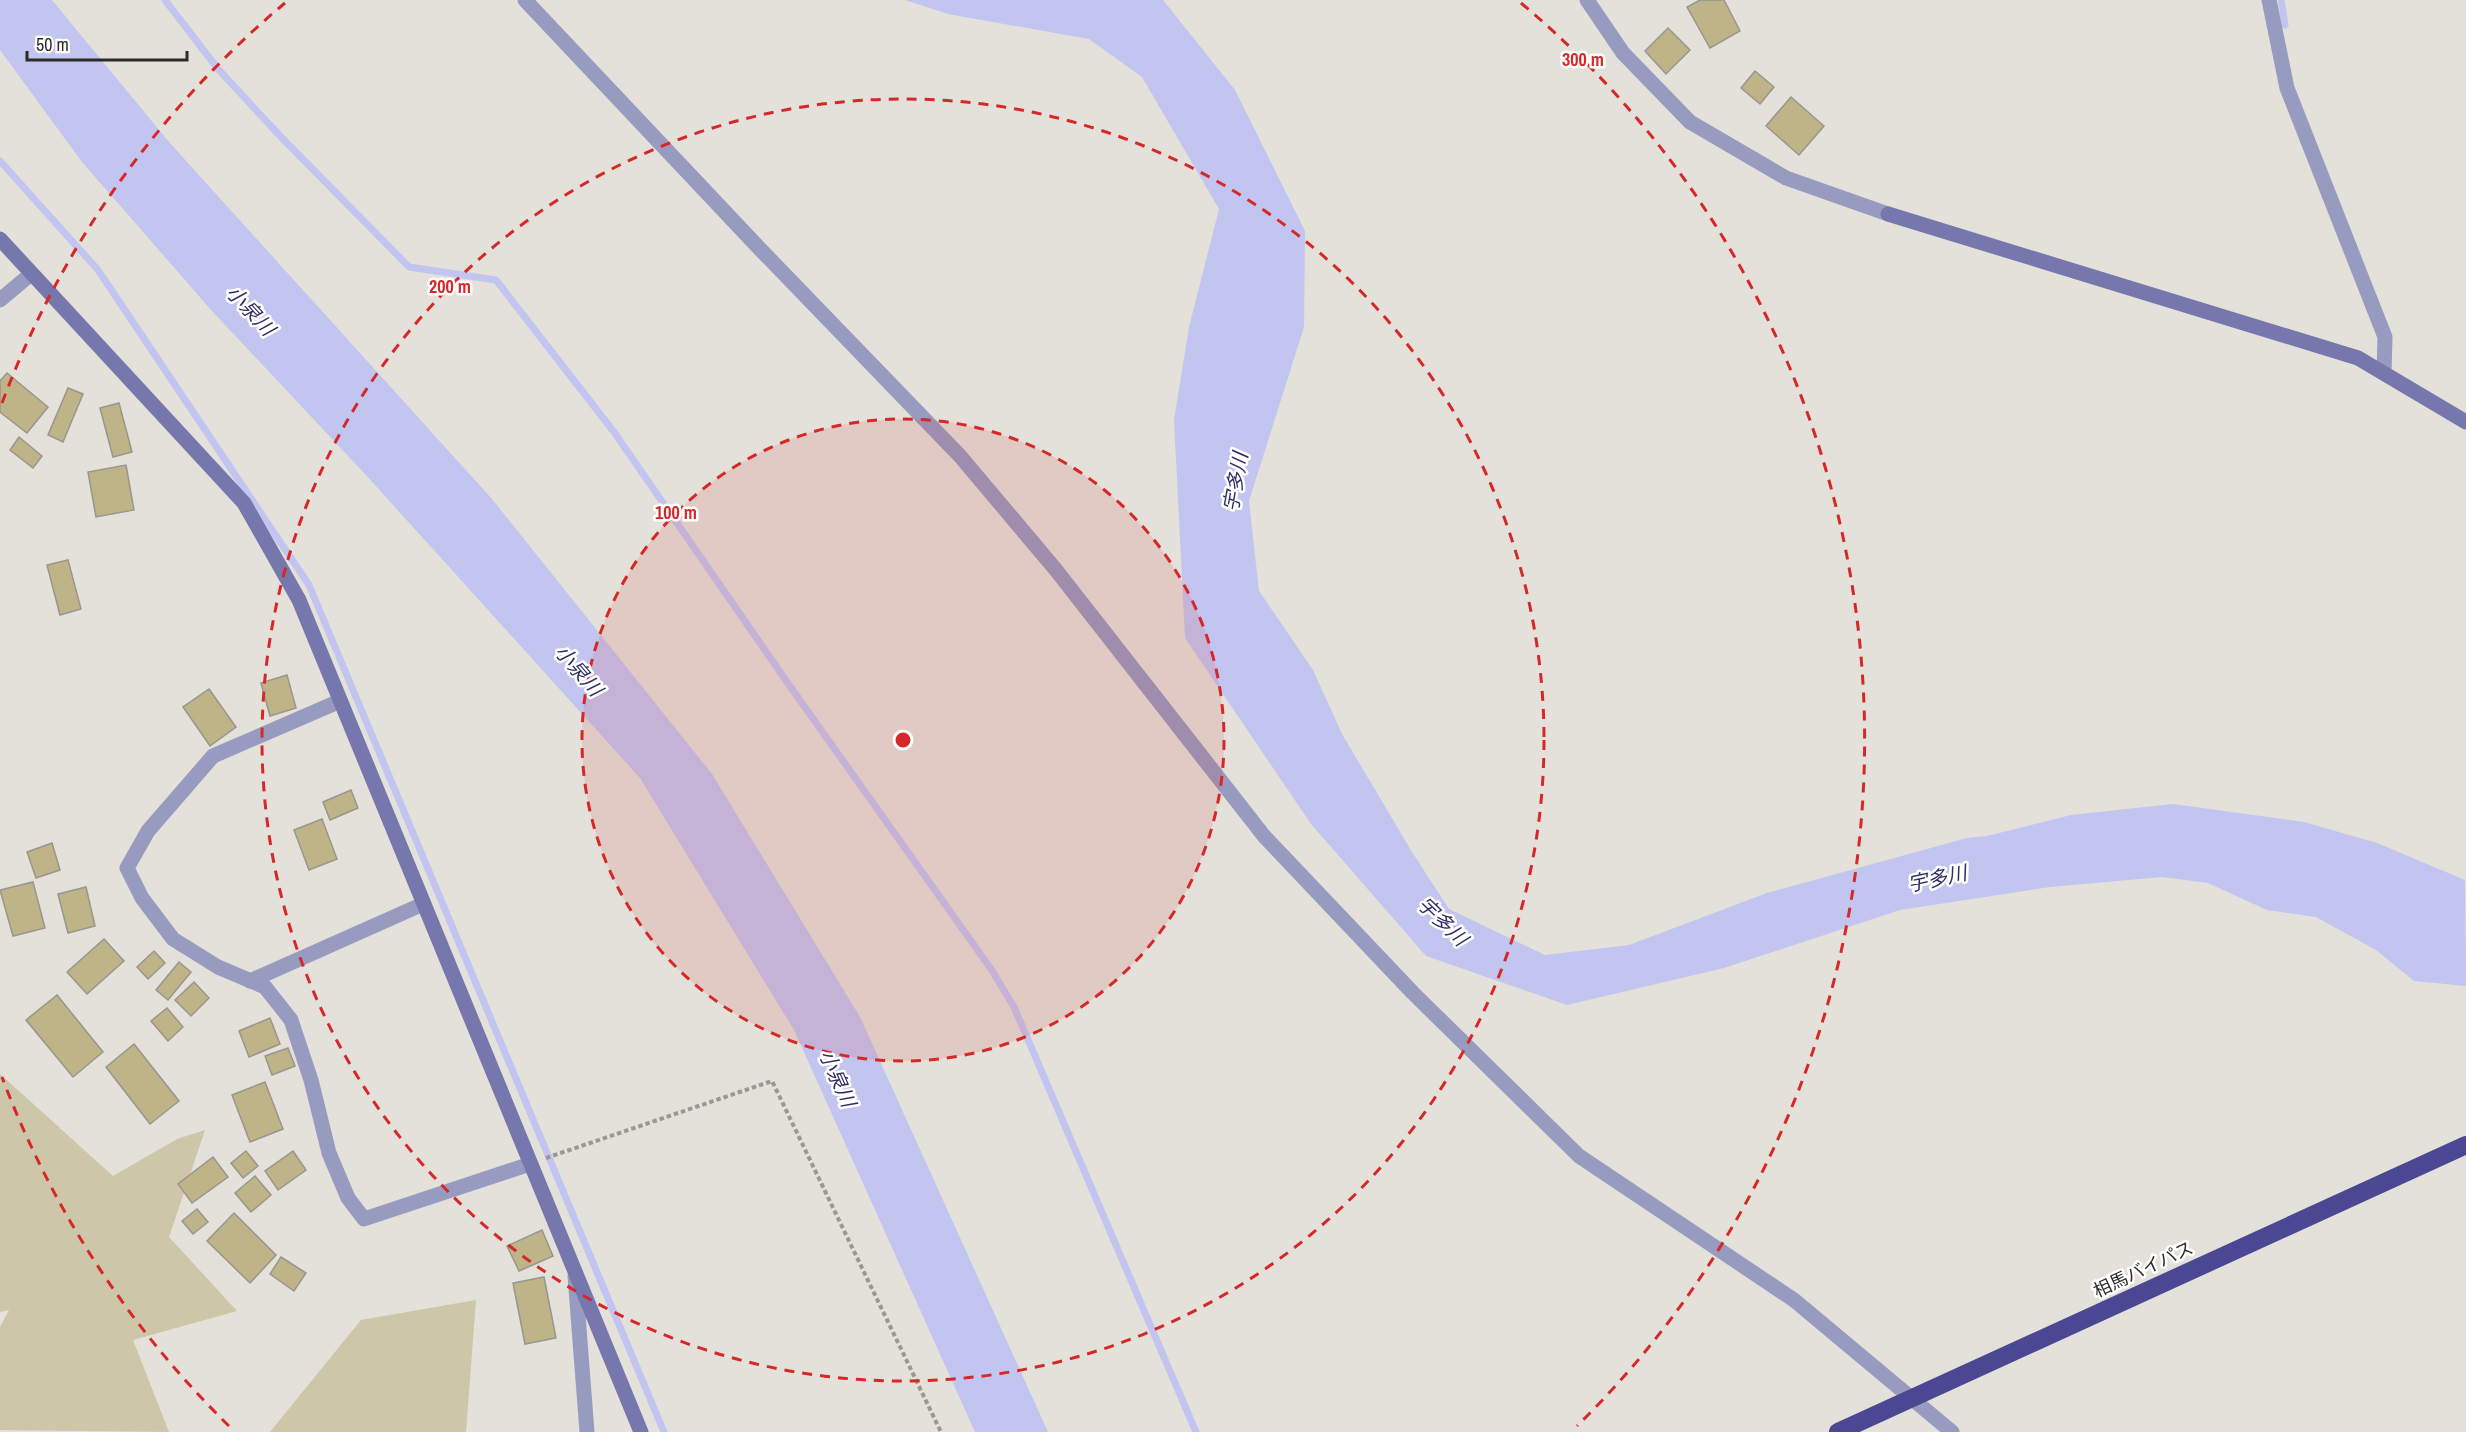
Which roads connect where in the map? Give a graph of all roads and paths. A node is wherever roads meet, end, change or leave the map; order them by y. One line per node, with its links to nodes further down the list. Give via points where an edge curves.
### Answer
1 (525, 0): 19 (street, via 960,456 1056,570 1264,836 1413,993 1579,1156 1794,1300)
2 (1587, 0): 7 (street, via 1623,53 1690,122 1786,178 1888,214 2358,358)
3 (2269, 0): 7 (street, via 2287,88 2385,337)
4 (0, 239): 5 (street)
5 (31, 274): 6 (street); 9 (street, via 244,503 299,600)
6 (0, 300)
7 (2384, 373): 8 (street)
8 (2466, 422)
9 (340, 700): 10 (street); 11 (street, via 213,756 148,831 127,868 141,898 173,939 218,967)
10 (423, 904): 11 (street); 13 (street)
11 (250, 981): 13 (street, via 265,987 291,1020 329,1153 348,1198 364,1219)
12 (2466, 1145): 18 (highway, 相馬バイパス, bridge)
13 (530, 1164): 14 (street); 17 (path, via 772,1081)
14 (575, 1276): 15 (street); 16 (street)
15 (587, 1432)
16 (641, 1432)
17 (941, 1432)
18 (1838, 1432)
19 (1952, 1432)

